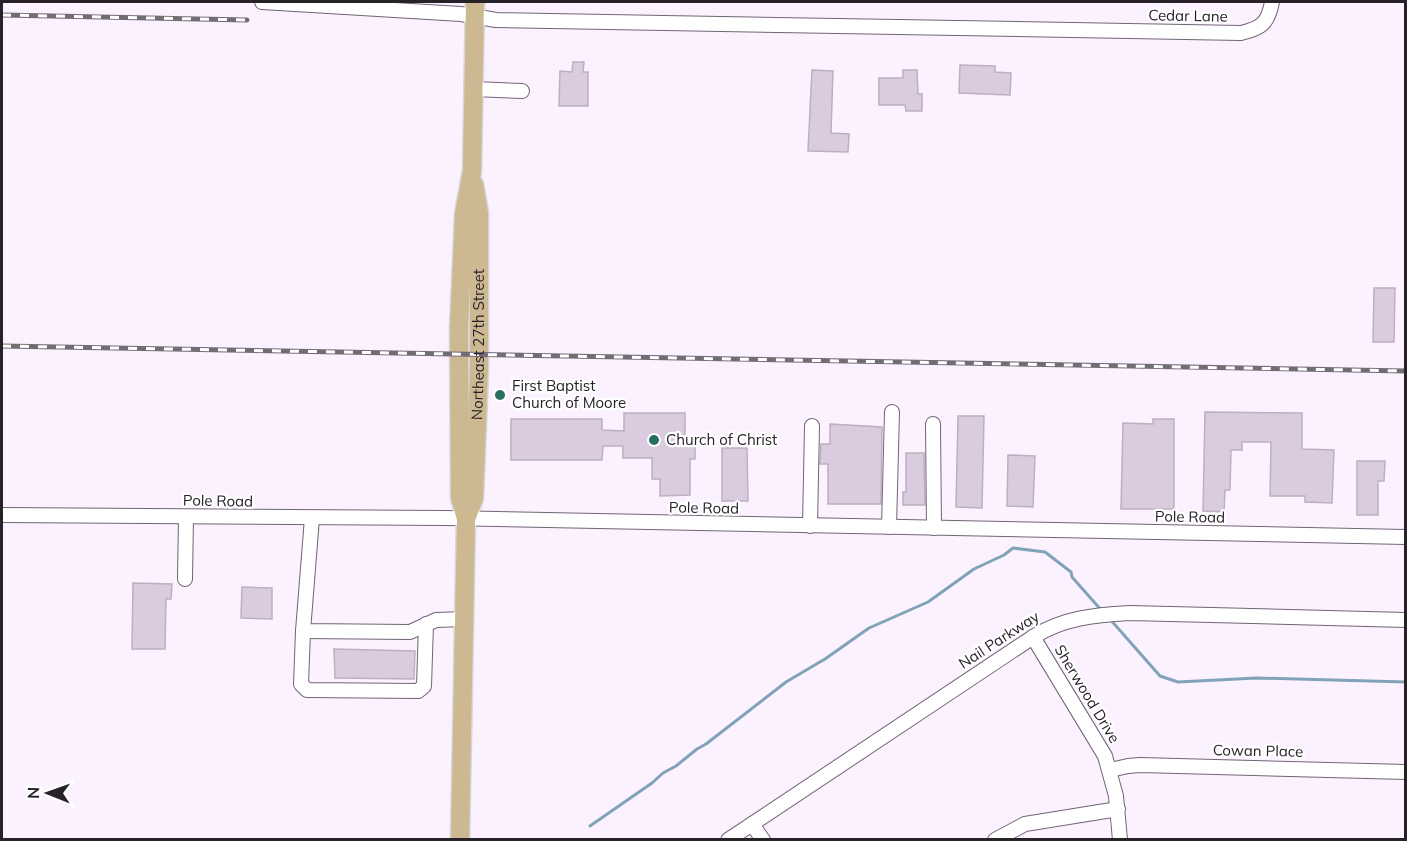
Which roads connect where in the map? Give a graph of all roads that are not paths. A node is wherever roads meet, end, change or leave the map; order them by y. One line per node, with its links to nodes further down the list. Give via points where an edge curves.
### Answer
1 (262, 2): 3 (street, Cedar Lane)
2 (1272, 2): 4 (street, Cedar Lane, via 1264,24 1241,33 508,20)
3 (358, 4): 4 (street, Cedar Lane)
4 (475, 9): 5 (main road, Northeast 27th Street)
5 (473, 89): 6 (street); 13 (main road, Northeast 27th Street, via 472,171 479,213 479,371 474,498)
6 (522, 91)
7 (892, 412): 15 (street)
8 (933, 424): 16 (street)
9 (812, 426): 14 (street)
10 (2, 515): 11 (street, Pole Road)
11 (186, 517): 12 (street, Pole Road); 18 (street)
12 (312, 518): 13 (street, Pole Road); 22 (street)
13 (466, 519): 14 (street, Pole Road); 19 (main road, Northeast 27th Street)
14 (810, 526): 15 (street, Pole Road)
15 (889, 528): 16 (street, Pole Road)
16 (934, 528): 17 (street, Pole Road)
17 (1406, 537)
18 (185, 579)
19 (464, 620): 21 (street); 28 (main road, Northeast 27th Street)
20 (1406, 620): 23 (street, Nail Parkway, via 1130,613 1094,615 1052,626)
21 (426, 624): 22 (street, via 410,632); 22 (street, via 424,686 418,691 307,690 301,684)
22 (303, 632)
23 (1033, 637): 24 (street, Sherwood Drive, via 1095,737); 27 (street, Nail Parkway)
24 (1110, 770): 25 (street, Cowan Place, via 1140,765); 26 (street, Sherwood Drive)
25 (1406, 772)
26 (1118, 809): 31 (street, via 1034,822); 32 (street, Sherwood Drive)
27 (752, 824): 29 (street, Nail Parkway); 30 (street)
28 (460, 840)
29 (728, 840)
30 (763, 840)
31 (995, 840)
32 (1120, 840)

